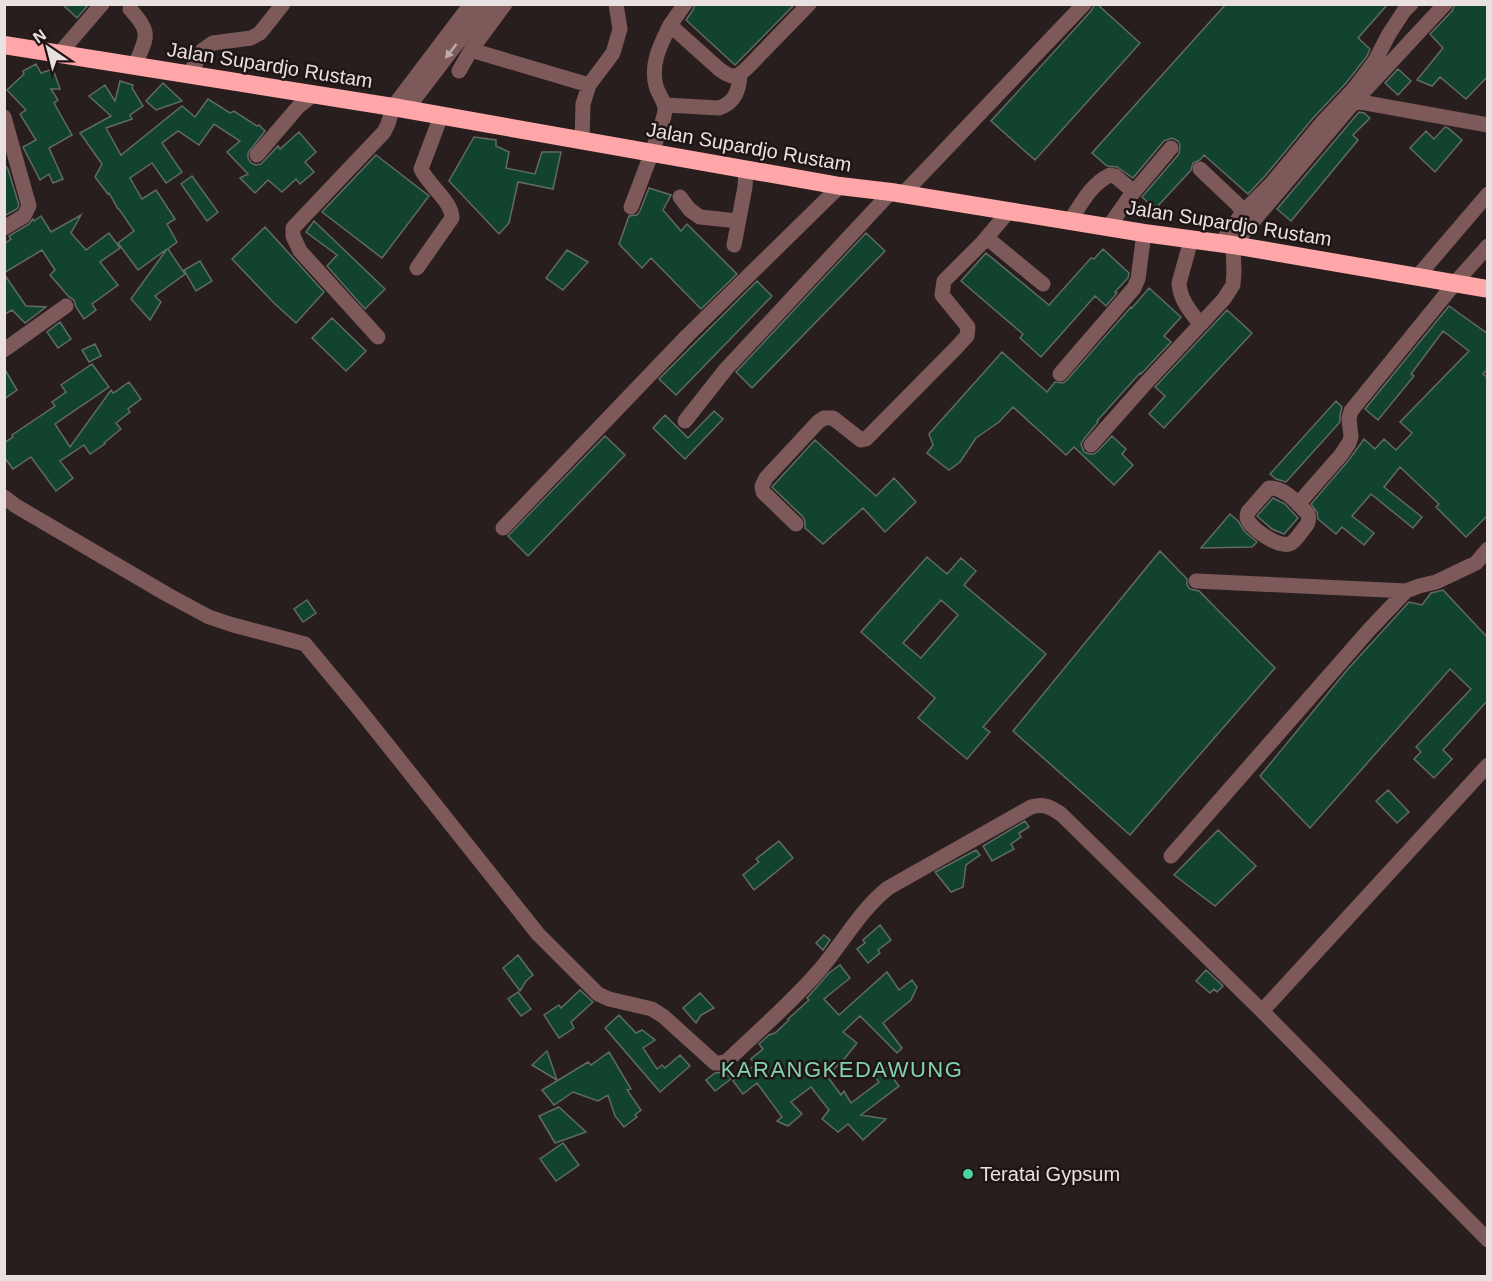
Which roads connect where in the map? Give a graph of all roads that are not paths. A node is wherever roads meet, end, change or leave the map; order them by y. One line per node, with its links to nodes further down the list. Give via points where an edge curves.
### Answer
1 (102, 4): 16 (street)
2 (283, 4): 19 (street, via 260,33 251,38 213,43 203,50)
3 (471, 4): 25 (street)
4 (487, 4): 25 (street, one-way to 25)
5 (505, 4): 15 (street)
6 (616, 4): 21 (street, via 620,28 613,53)
7 (685, 4): 13 (street)
8 (809, 4): 20 (street)
9 (1084, 4): 37 (street)
10 (1411, 4): 42 (street, via 1353,90)
11 (1445, 4): 23 (street)
12 (130, 9): 17 (street, via 141,20 146,39)
13 (670, 25): 20 (street, via 726,75); 24 (street, via 658,49 653,72)
14 (4, 45): 16 (highway, Jalan Supardjo Rustam)
15 (471, 50): 18 (street); 21 (street)
16 (59, 54): 17 (highway, Jalan Supardjo Rustam)
17 (135, 66): 19 (highway, Jalan Supardjo Rustam)
18 (459, 71)
19 (189, 75): 22 (highway, Jalan Supardjo Rustam)
20 (740, 75): 24 (street, via 734,99 725,106)
21 (589, 85): 29 (street, via 583,104)
22 (313, 95): 25 (highway, Jalan Supardjo Rustam); 32 (street)
23 (1355, 101): 28 (street); 50 (street)
24 (665, 105): 31 (street)
25 (399, 109): 26 (highway, Jalan Supardjo Rustam); 60 (street, via 384,132 293,228 300,250)
26 (441, 116): 29 (highway, Jalan Supardjo Rustam); 53 (street, via 422,169 452,218)
27 (4, 117): 45 (street, via 29,206 24,216)
28 (1488, 125)
29 (582, 141): 31 (highway, Jalan Supardjo Rustam)
30 (1171, 148): 36 (street)
31 (651, 154): 34 (highway, Jalan Supardjo Rustam); 40 (street)
32 (257, 155)
33 (1200, 169): 42 (street)
34 (746, 170): 35 (highway, Jalan Supardjo Rustam); 43 (street)
35 (840, 186): 37 (highway, Jalan Supardjo Rustam); 68 (street, via 687,336)
36 (1134, 192): 44 (street, via 1110,175 1087,195); 46 (street)
37 (897, 193): 41 (highway, Jalan Supardjo Rustam); 63 (street, via 726,369)
38 (1488, 194): 54 (street)
39 (680, 197): 43 (street, via 700,217)
40 (631, 207)
41 (1009, 212): 44 (highway, Jalan Supardjo Rustam); 48 (street)
42 (1243, 212): 50 (street)
43 (738, 221): 51 (street)
44 (1070, 221): 46 (highway, Jalan Supardjo Rustam)
45 (4, 228)
46 (1108, 228): 47 (highway, Jalan Supardjo Rustam)
47 (1144, 233): 49 (highway, Jalan Supardjo Rustam); 62 (street, via 1134,288)
48 (987, 238): 56 (street); 67 (street, via 944,282 942,296 968,327 967,336 866,439 861,440 833,418 824,418 766,478 763,492)
49 (1191, 240): 50 (highway, Jalan Supardjo Rustam); 59 (street, via 1179,290)
50 (1227, 244): 54 (highway, Jalan Supardjo Rustam); 59 (street, via 1233,285)
51 (734, 245)
52 (1488, 246): 55 (street)
53 (417, 267)
54 (1418, 276): 55 (highway, Jalan Supardjo Rustam)
55 (1455, 283): 57 (highway, Jalan Supardjo Rustam); 66 (street, via 1351,411 1349,443)
56 (1043, 284)
57 (1488, 289)
58 (66, 306): 61 (street)
59 (1200, 324): 64 (street)
60 (378, 337)
61 (4, 350)
62 (1060, 374)
63 (685, 421)
64 (1091, 445)
65 (4, 498): 74 (street, via 210,617 305,644 538,934 598,994 652,1009 715,1063 727,1061 793,998 880,894 1040,804 1061,814)
66 (1298, 504)
67 (796, 524)
68 (503, 528)
69 (1488, 549): 71 (street, via 1476,563)
70 (1196, 581): 71 (street)
71 (1406, 591): 73 (street)
72 (1488, 765): 74 (street)
73 (1171, 856)
74 (1262, 1011): 75 (street)
75 (1488, 1240)

